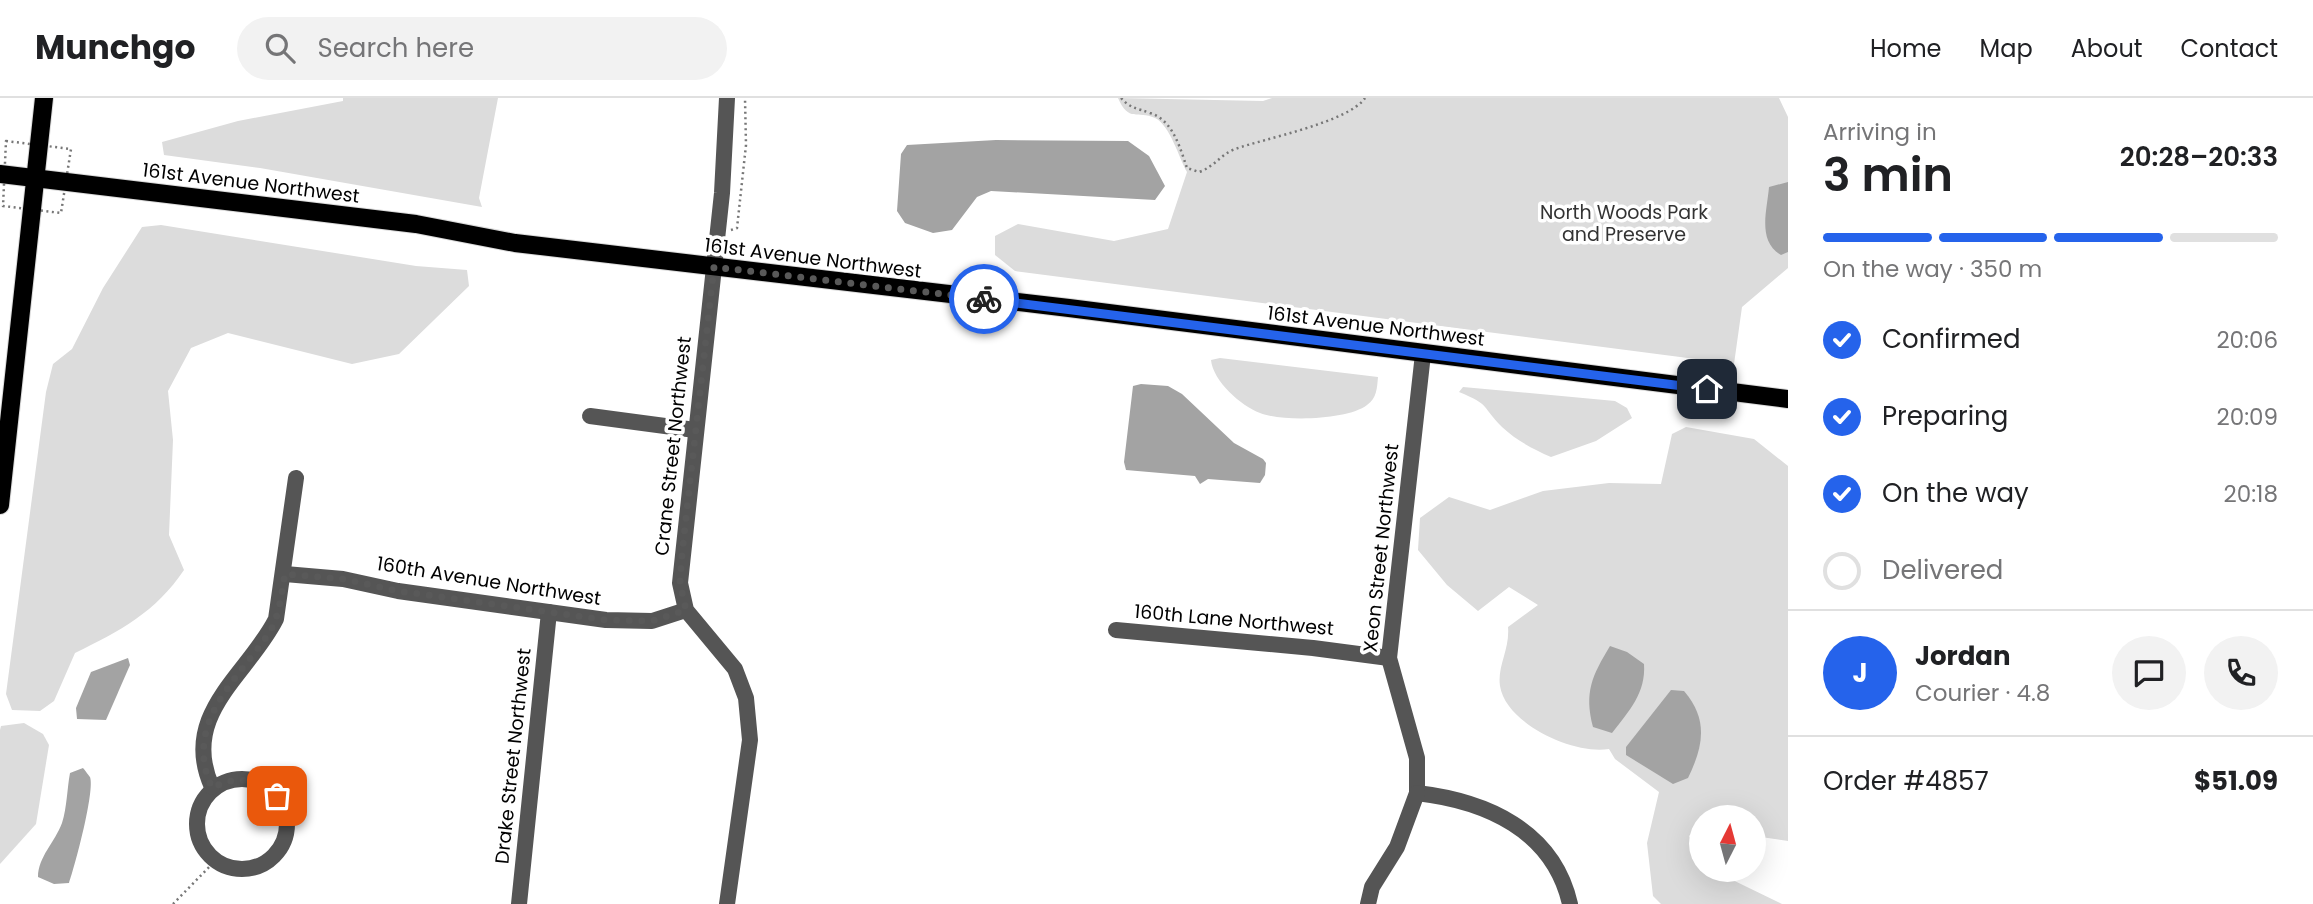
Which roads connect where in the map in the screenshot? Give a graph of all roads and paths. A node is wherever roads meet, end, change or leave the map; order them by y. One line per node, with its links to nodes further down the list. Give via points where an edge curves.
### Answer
1 (44, 98): 7 (main road)
2 (727, 98): 8 (street, Crane Street Northwest)
3 (745, 98): 8 (path, via 746,145 737,228)
4 (1121, 98): 5 (path, via 1133,109 1161,118 1174,133 1187,168 1199,172 1233,150 1339,116)
5 (1365, 98)
6 (0, 174): 7 (main road, 161st Avenue Northwest)
7 (37, 179): 9 (main road, 161st Avenue Northwest, via 416,224 515,243); 15 (main road)
8 (718, 233): 9 (street, Crane Street Northwest)
9 (714, 267): 10 (main road, 161st Avenue Northwest); 13 (street, Crane Street Northwest)
10 (1423, 354): 11 (main road, 161st Avenue Northwest); 20 (street, Xeon Street Northwest)
11 (1788, 399)
12 (590, 416): 13 (street)
13 (695, 430): 17 (street, Crane Street Northwest, via 680,583)
14 (296, 478): 16 (street)
15 (0, 505)
16 (285, 574): 18 (street, 160th Avenue Northwest); 21 (street, via 268,635 213,709 204,746)
17 (686, 610): 18 (street, 160th Avenue Northwest, via 652,621); 26 (street, via 735,669 746,698 750,740)
18 (549, 612): 25 (street, Drake Street Northwest)
19 (1116, 630): 20 (street, 160th Lane Northwest)
20 (1389, 658): 22 (street, Xeon Street Northwest, via 1417,758)
21 (212, 788): 23 (street, via 199,809 198,822 203,846); 23 (street, via 233,780 260,783 277,796 287,821 285,839 269,862 238,869)
22 (1417, 793): 27 (street, via 1397,847 1372,887); 28 (street, via 1449,797 1501,814 1525,831 1551,861)
23 (215, 861): 24 (path)
24 (173, 904)
25 (519, 904)
26 (727, 904)
27 (1368, 904)
28 (1570, 904)

